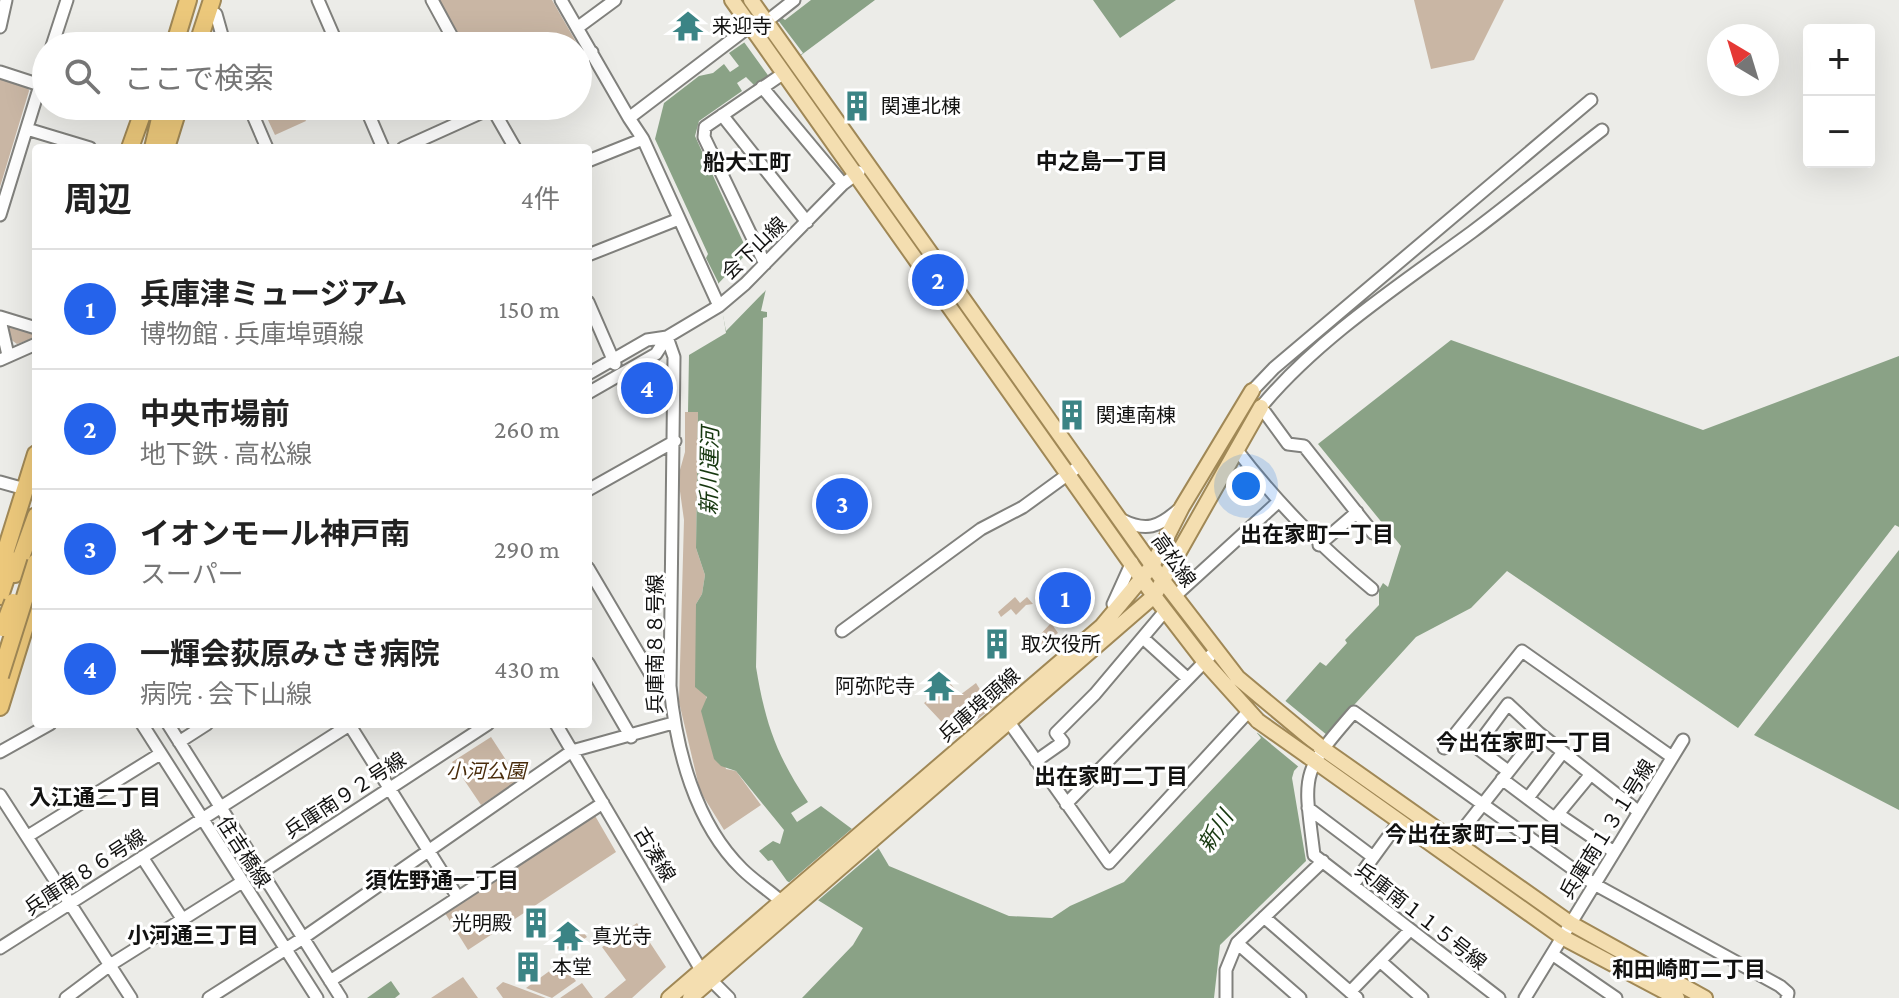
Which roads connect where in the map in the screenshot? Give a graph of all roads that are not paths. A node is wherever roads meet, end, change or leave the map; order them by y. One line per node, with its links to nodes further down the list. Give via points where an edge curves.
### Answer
1 (6, 0): 14 (street)
2 (67, 0): 17 (street)
3 (179, 0): 18 (highway)
4 (188, 0): 19 (highway)
5 (200, 0): 20 (highway)
6 (318, 0): 24 (street)
7 (432, 0): 25 (street)
8 (561, 0): 16 (street)
9 (615, 0): 16 (street)
10 (732, 0): 15 (main road, 高松線)
11 (751, 0): 15 (main road, 高松線)
12 (794, 0): 15 (street)
13 (216, 5): 21 (highway); 22 (highway); 23 (street)
14 (0, 27)
15 (760, 27): 28 (main road, 高松線); 35 (street)
16 (577, 28): 26 (street)
17 (57, 32)
18 (172, 32)
19 (175, 32)
20 (194, 32)
21 (203, 32)
22 (209, 32)
23 (222, 32)
24 (332, 32)
25 (449, 32)
26 (580, 32)
27 (592, 52): 35 (street)
28 (786, 67): 31 (street); 59 (main road, 高松線); 60 (main road, 高松線)
29 (0, 72): 30 (street)
30 (32, 82)
31 (762, 87): 34 (street); 61 (street)
32 (1591, 100): 78 (street)
33 (32, 112): 45 (street)
34 (722, 115): 64 (street); 66 (street, via 705,127 704,137)
35 (629, 118): 47 (street)
36 (140, 120): 49 (highway)
37 (150, 120): 50 (highway)
38 (160, 120): 51 (highway)
39 (175, 120): 52 (highway)
40 (183, 120): 53 (highway)
41 (255, 120): 54 (street)
42 (371, 120): 55 (street)
43 (464, 120): 56 (street)
44 (500, 120): 57 (street)
45 (27, 129): 48 (street); 62 (street)
46 (1602, 130): 79 (street, via 1415,271 1281,382)
47 (640, 140): 58 (street); 63 (street)
48 (77, 144)
49 (131, 144)
50 (142, 144)
51 (154, 144)
52 (167, 144)
53 (175, 144)
54 (265, 144)
55 (381, 144)
56 (412, 144)
57 (513, 144)
58 (592, 159)
59 (869, 165): 60 (street, 会下山線); 82 (main road, 高松線)
60 (856, 174): 61 (street, 会下山線); 83 (main road, 高松線)
61 (843, 184): 64 (street, 会下山線)
62 (0, 215)
63 (679, 219): 65 (street); 67 (street)
64 (807, 222): 66 (street, 会下山線)
65 (592, 253)
66 (762, 267): 67 (street, 会下山線)
67 (720, 305): 71 (street, 会下山線)
68 (592, 311): 74 (street)
69 (0, 318): 70 (street); 73 (street)
70 (32, 327)
71 (667, 337): 74 (street, 会下山線, via 647,340); 76 (street, 会下山線, via 656,354); 80 (street, 兵庫南８８号線, via 674,357)
72 (32, 346): 73 (street)
73 (4, 358)
74 (613, 360): 75 (street, 会下山線); 76 (street)
75 (592, 372)
76 (620, 373): 77 (street, 会下山線)
77 (592, 390)
78 (1252, 391): 88 (main road, 兵庫埠頭線)
79 (1261, 407): 81 (main road, 兵庫埠頭線); 89 (street, via 1288,444 1304,446)
80 (675, 441): 86 (street); 116 (street, 兵庫南８８号線)
81 (1236, 449): 87 (street); 101 (main road, 兵庫埠頭線)
82 (1082, 464): 83 (street); 90 (main road, 高松線)
83 (1069, 473): 95 (main road, 高松線); 109 (street, via 981,529)
84 (0, 482): 85 (street)
85 (30, 486): 97 (highway); 105 (highway)
86 (592, 488)
87 (1277, 503): 93 (street); 104 (street)
88 (1182, 507): 90 (street, via 1151,528 1139,529); 96 (main road, 兵庫埠頭線)
89 (1357, 512): 92 (street); 93 (street)
90 (1122, 520): 96 (main road, 高松線)
91 (32, 526): 105 (highway)
92 (1373, 533)
93 (1319, 545): 102 (street)
94 (32, 555): 110 (highway, bridge)
95 (1132, 562): 100 (main road, 高松線); 108 (street)
96 (1152, 566): 100 (main road, 兵庫埠頭線); 101 (main road, 高松線)
97 (0, 569)
98 (32, 575): 114 (highway, bridge)
99 (592, 575): 116 (street, via 654,680)
100 (1143, 580): 103 (main road, 高松線); 108 (main road, 兵庫埠頭線)
101 (1164, 582): 103 (main road, 兵庫埠頭線); 104 (main road, 高松線)
102 (1372, 589)
103 (1154, 596): 106 (main road, 高松線); 119 (main road, 兵庫埠頭線)
104 (1175, 596): 112 (main road, 高松線)
105 (1, 607): 107 (street)
106 (1165, 611): 111 (street); 112 (main road, 高松線)
107 (31, 625): 117 (highway)
108 (1102, 626): 119 (main road, 兵庫埠頭線)
109 (842, 631)
110 (0, 638)
111 (1143, 638): 115 (street); 140 (street, via 1056,733 1063,742)
112 (1210, 656): 115 (street); 118 (main road, 高松線); 136 (main road, 高松線)
113 (592, 670): 130 (street)
114 (0, 676)
115 (1187, 678): 147 (street)
116 (670, 686): 120 (street, 兵庫南８８号線)
117 (0, 707)
118 (1254, 716): 136 (main road, 高松線, bridge); 147 (street, via 1109,863)
119 (1006, 718): 140 (street); 167 (main road, 兵庫埠頭線)
120 (673, 723): 130 (street); 167 (street, 兵庫南８８号線, via 695,802 740,868)
121 (43, 728): 135 (street)
122 (144, 728): 138 (street, 住吉橋線)
123 (170, 728): 132 (street, 住吉橋線)
124 (201, 728): 132 (street)
125 (344, 728): 149 (street, 兵庫南８６号線)
126 (352, 728): 143 (street)
127 (482, 728): 143 (street, 兵庫南９２号線)
128 (558, 728): 134 (street, 古湊線)
129 (1539, 733): 137 (street); 142 (street); 142 (street, via 1508,704 1476,747)
130 (631, 737): 134 (street)
131 (1683, 740): 139 (street, 兵庫南１３１号線)
132 (179, 742): 149 (street, 住吉橋線)
133 (1444, 748): 139 (street, via 1522,651)
134 (572, 751): 146 (street, 古湊線); 157 (street)
135 (0, 752)
136 (1316, 752): 148 (street, via 1354,712); 150 (street, via 1305,783); 154 (main road, 高松線); 156 (main road, 高松線)
137 (1563, 752): 141 (street); 145 (street)
138 (160, 754): 153 (street, 住吉橋線); 155 (street)
139 (1672, 757): 151 (street, 兵庫南１３１号線)
140 (1036, 761): 147 (street)
141 (1591, 774): 151 (street); 152 (street)
142 (1505, 775): 145 (street); 148 (street)
143 (387, 788): 157 (street); 162 (street, 兵庫南９２号線)
144 (0, 795): 155 (street)
145 (1528, 798): 152 (street, via 1554,818)
146 (603, 803): 166 (street); 181 (street, 古湊線)
147 (1066, 804)
148 (1481, 805): 156 (street); 164 (street)
149 (220, 807): 153 (street, 兵庫南８６号線); 162 (street, 住吉橋線)
150 (1308, 808): 160 (street); 161 (street, via 1314,855)
151 (1639, 812): 158 (street, 兵庫南１３１号線)
152 (1558, 814): 158 (street)
153 (202, 819): 159 (street, 兵庫南８６号線); 163 (street, 住吉橋線)
154 (1399, 822): 160 (street); 173 (main road, 高松線)
155 (28, 836): 168 (street)
156 (1453, 842): 171 (main road, 高松線)
157 (427, 851): 166 (street); 174 (street)
158 (1614, 852): 164 (street, 兵庫南１３１号線)
159 (142, 857): 168 (street, 兵庫南８６号線); 170 (street)
160 (1373, 857): 165 (street)
161 (1323, 861): 165 (street, 兵庫南１１５号線); 169 (street)
162 (262, 872): 174 (street, 住吉橋線)
163 (242, 882): 170 (street); 177 (street, 住吉橋線)
164 (1594, 884): 171 (street, 兵庫南１３１号線); 200 (street, via 1780,986)
165 (1353, 885): 172 (street, 兵庫南１１５号線)
166 (457, 896): 182 (street)
167 (792, 902): 181 (main road, 兵庫埠頭線)
168 (71, 903): 176 (street, 兵庫南８６号線); 180 (street)
169 (1264, 917): 175 (street); 183 (street)
170 (183, 920): 180 (street)
171 (1570, 923): 173 (street, 兵庫南１３１号線); 199 (main road, 高松線)
172 (1410, 930): 179 (street); 184 (street, 兵庫南１１５号線)
173 (1562, 937): 178 (street, 兵庫南１３１号線); 198 (main road, 高松線)
174 (303, 938): 177 (street); 182 (street, 住吉橋線)
175 (1237, 943): 185 (street, via 1226,970); 194 (street)
176 (0, 948)
177 (285, 949): 188 (street); 189 (street, 住吉橋線)
178 (1552, 954): 196 (street, 兵庫南１３１号線); 197 (street)
179 (1380, 961): 183 (street); 195 (street)
180 (110, 965): 186 (street); 187 (street)
181 (706, 974): 191 (main road, 兵庫埠頭線); 192 (main road, 兵庫埠頭線); 193 (street, 古湊線)
182 (330, 981): 190 (street, 住吉橋線)
183 (1354, 995)
184 (1492, 996)
185 (1227, 997)
186 (66, 998)
187 (131, 998)
188 (209, 998)
189 (317, 998)
190 (341, 998)
191 (669, 998)
192 (690, 998)
193 (729, 998)
194 (1300, 998)
195 (1422, 998)
196 (1525, 998)
197 (1616, 998)
198 (1677, 998)
199 (1705, 998)
200 (1787, 998)

